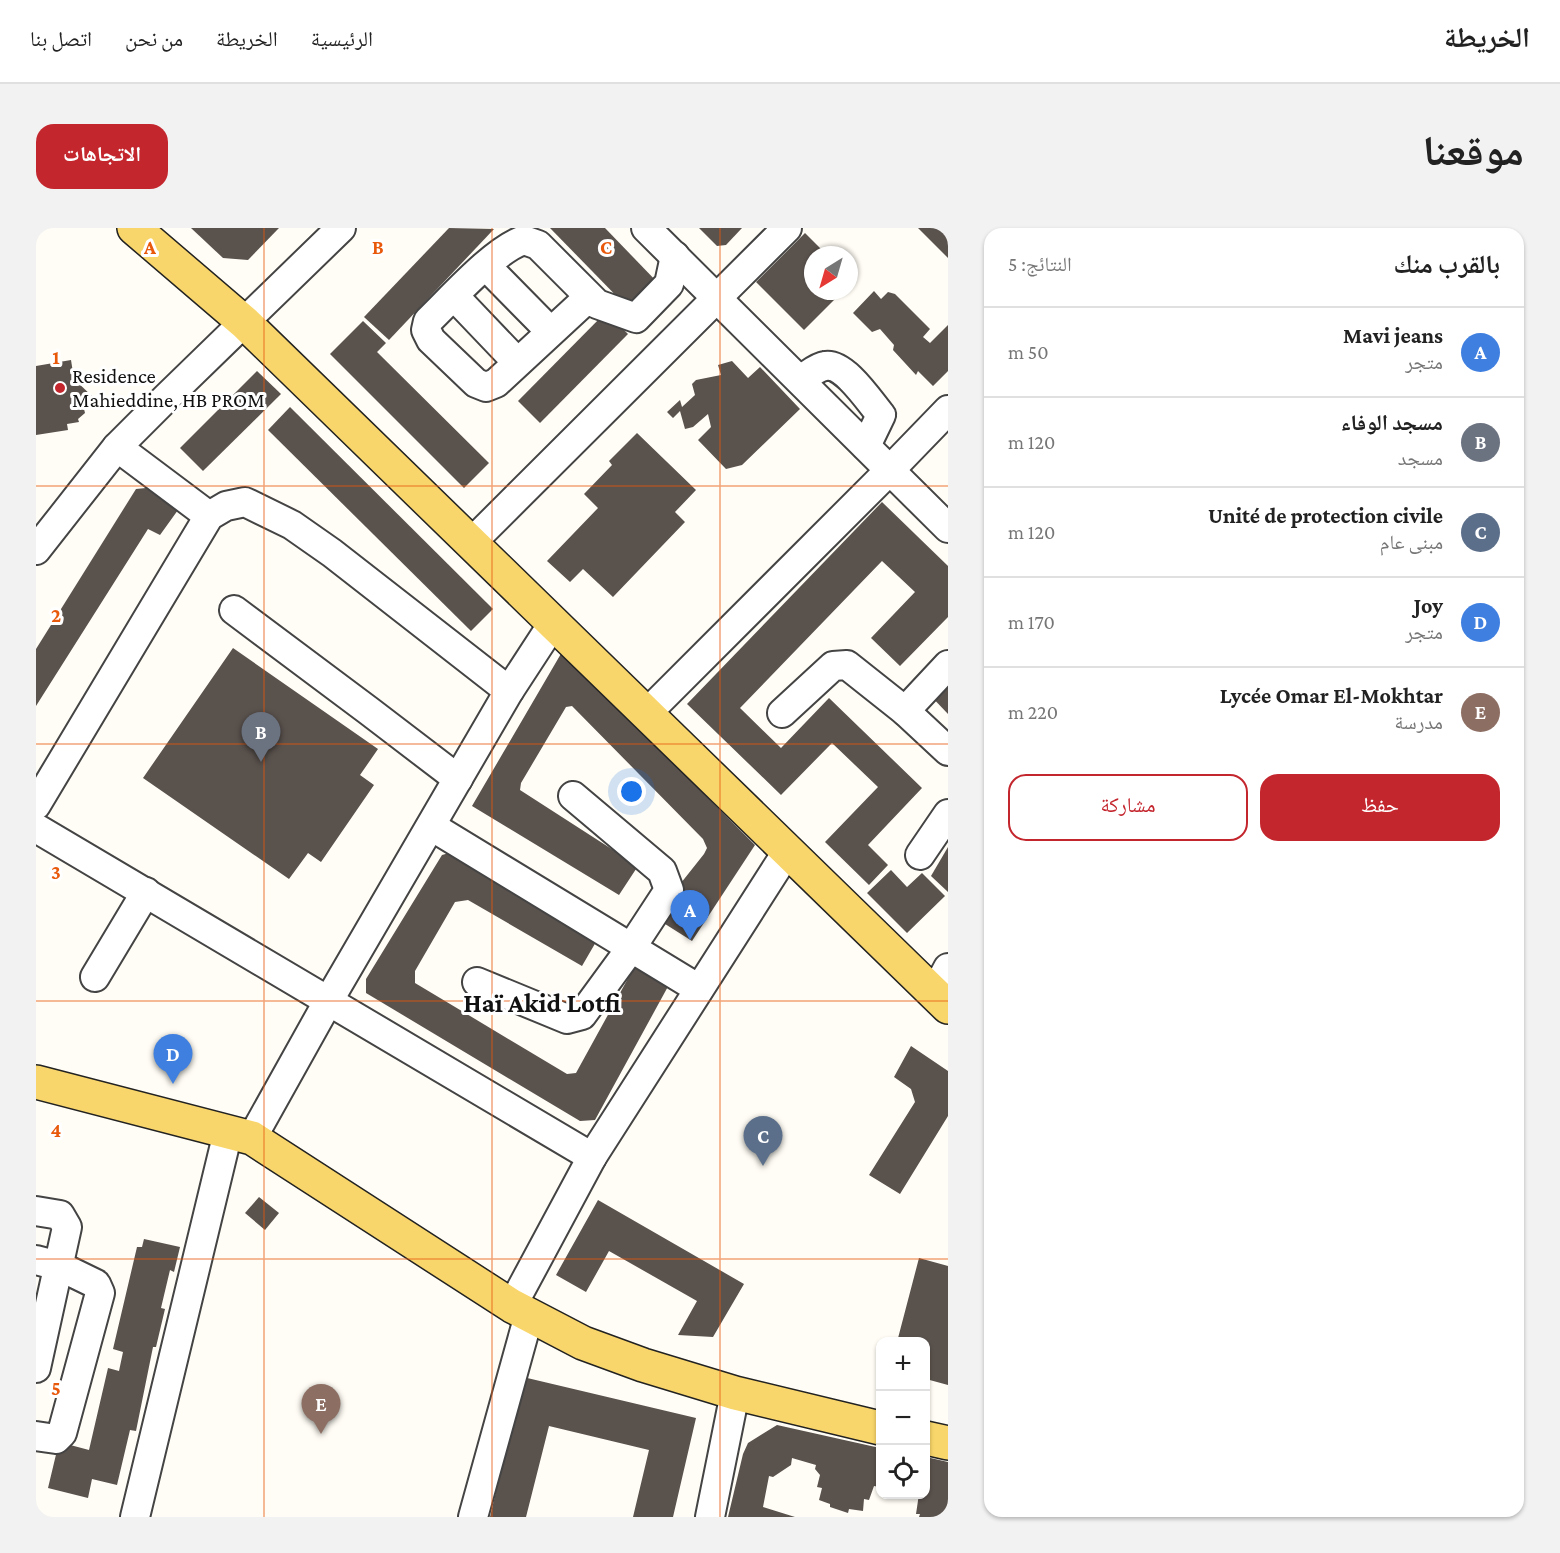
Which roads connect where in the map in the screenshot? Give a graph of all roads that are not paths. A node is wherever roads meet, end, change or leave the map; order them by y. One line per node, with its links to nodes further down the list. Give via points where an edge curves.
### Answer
1 (134, 228): 10 (main road)
2 (341, 228): 10 (street)
3 (646, 228): 5 (street)
4 (787, 228): 9 (street)
5 (675, 256): 8 (street, via 669,284 636,318 597,304); 9 (street)
6 (486, 266): 7 (street); 8 (street, via 512,244 524,240 538,245); 11 (street)
7 (454, 296): 12 (street); 12 (street, via 428,321 426,330 431,340 476,383 486,387 496,383)
8 (589, 297): 11 (street)
9 (716, 297): 13 (street); 21 (street)
10 (244, 323): 16 (street); 21 (main road)
11 (550, 331): 12 (street)
12 (517, 362)
13 (800, 380): 15 (street); 15 (street, via 825,366 836,367 849,376 881,415)
14 (948, 410): 17 (street)
15 (866, 446): 17 (street)
16 (117, 447): 18 (street); 20 (street)
17 (890, 470): 19 (street); 27 (street)
18 (209, 516): 25 (street, via 226,506 245,502 291,525); 32 (street)
19 (948, 528)
20 (38, 542)
21 (472, 542): 23 (main road)
22 (234, 610): 30 (street)
23 (554, 622): 25 (street); 27 (main road)
24 (948, 665): 26 (street)
25 (509, 691): 30 (street)
26 (905, 711): 28 (street, via 847,665 833,666); 29 (street)
27 (647, 713): 36 (main road)
28 (782, 713)
29 (948, 751)
30 (458, 779): 34 (street)
31 (573, 796): 39 (street, via 662,871 669,890)
32 (36, 805)
33 (948, 814): 37 (street)
34 (431, 826): 39 (street); 44 (street)
35 (36, 828): 38 (street)
36 (787, 852): 42 (street); 43 (main road)
37 (920, 855)
38 (146, 892): 40 (street); 44 (street)
39 (631, 948): 41 (street, via 582,1015 567,1019); 42 (street)
40 (95, 976)
41 (477, 982)
42 (699, 989): 47 (street)
43 (943, 990)
44 (329, 1000): 46 (street); 47 (street)
45 (36, 1082): 46 (main road)
46 (240, 1135): 50 (main road); 57 (street)
47 (592, 1157): 50 (street)
48 (36, 1211): 49 (street, via 60,1215 67,1227)
49 (48, 1263): 51 (street); 54 (street, via 96,1284 100,1293 62,1434 56,1439)
50 (520, 1310): 52 (main road, via 583,1343); 58 (street)
51 (36, 1368)
52 (735, 1393): 53 (main road); 59 (street)
53 (876, 1427)
54 (36, 1436)
55 (930, 1439): 56 (main road)
56 (948, 1443)
57 (135, 1517)
58 (473, 1517)
59 (710, 1517)

